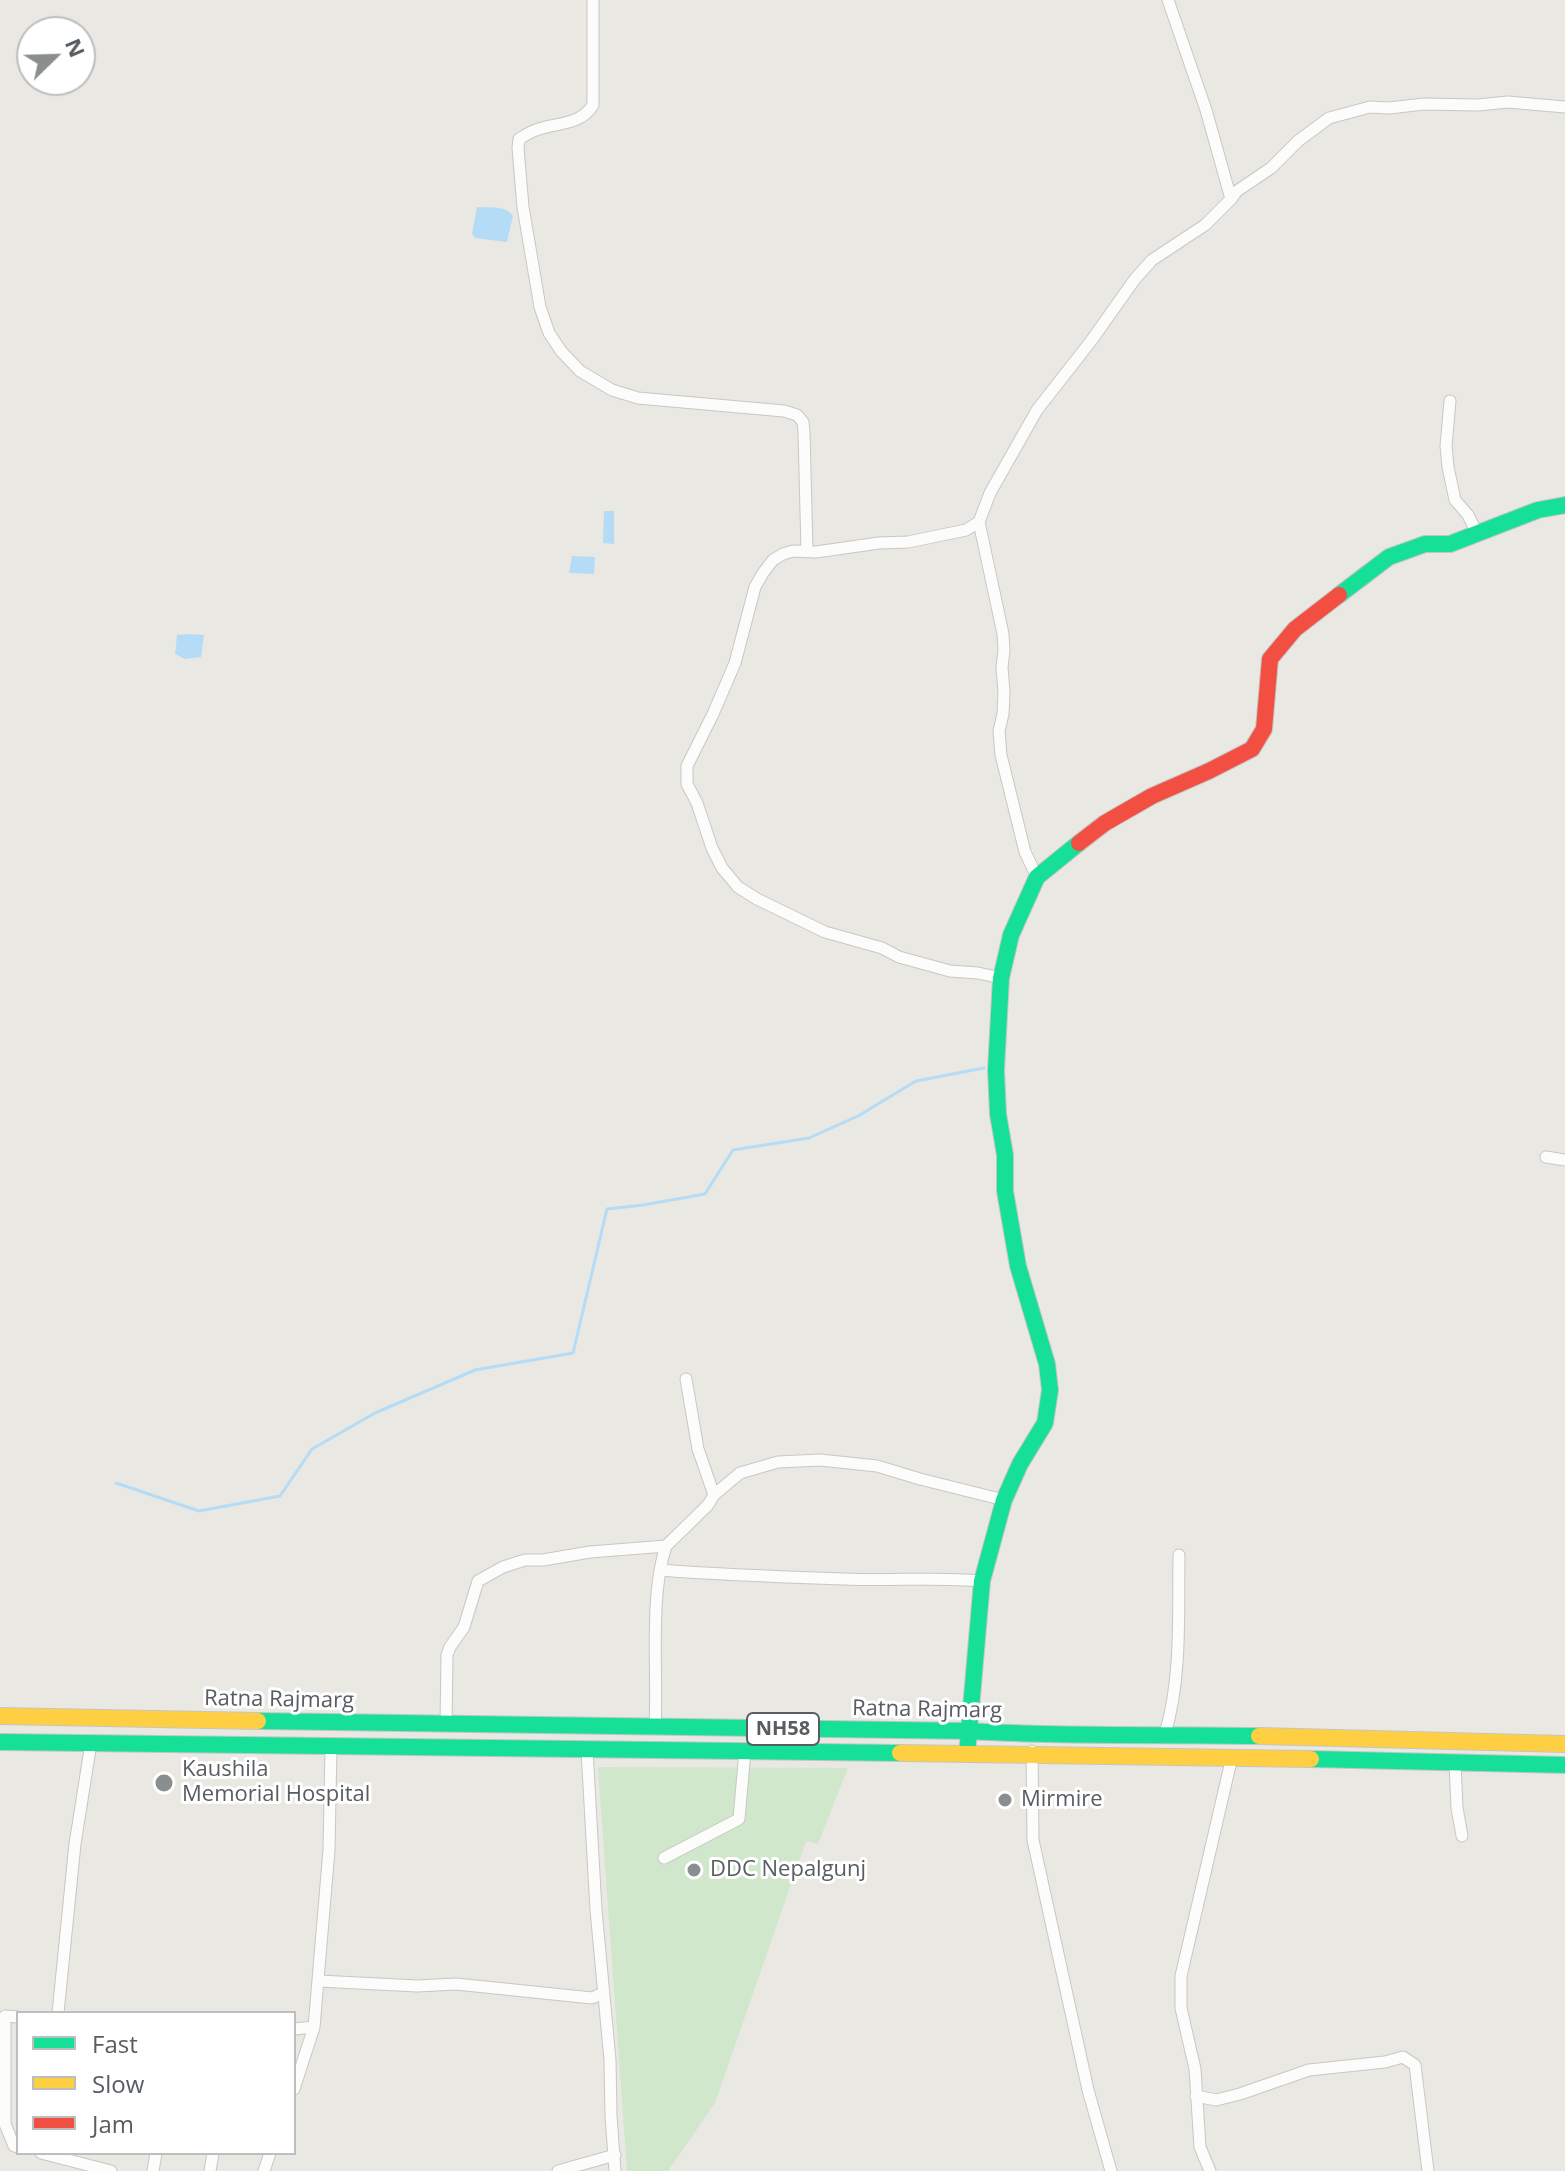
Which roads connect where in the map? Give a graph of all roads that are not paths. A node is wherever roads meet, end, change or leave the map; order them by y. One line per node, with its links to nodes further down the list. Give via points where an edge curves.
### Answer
1 (593, 0): 9 (street, via 593,105 579,119 519,139 523,207 549,333 580,371 612,390 638,398 797,415 804,432)
2 (1168, 0): 4 (street)
3 (1565, 107): 4 (street, via 1424,104 1370,107 1329,118)
4 (1231, 199): 7 (street, via 1135,279 1037,410)
5 (1450, 401): 8 (street, via 1448,467 1455,500)
6 (1565, 505): 8 (main road)
7 (979, 522): 9 (street, via 966,530 908,542); 10 (street, via 1003,634 1001,755 1025,852)
8 (1477, 533): 10 (main road, via 1389,557 1344,590 1295,629 1270,659 1264,729 1252,749 1105,823)
9 (807, 551): 11 (street, via 773,560 755,587 735,663 687,766 687,784 712,848 738,887 825,932 950,971)
10 (1037, 877): 11 (main road, via 1011,935)
11 (1001, 978): 16 (main road, via 996,1070 1005,1191 1050,1390 1045,1423)
12 (1546, 1157): 13 (street)
13 (1565, 1160)
14 (686, 1379): 15 (street, via 698,1449)
15 (714, 1495): 16 (street, via 740,1473 778,1462 820,1460 877,1466); 17 (street)
16 (1004, 1500): 20 (main road)
17 (666, 1546): 19 (street); 22 (street, via 525,1560 478,1581 464,1627 447,1655)
18 (1179, 1555): 25 (street, via 1177,1658)
19 (660, 1570): 20 (street); 23 (street)
20 (982, 1581): 24 (main road)
21 (0, 1716): 22 (main road, Ratna Rajmarg / NH58)
22 (446, 1725): 23 (main road, Ratna Rajmarg / NH58)
23 (655, 1728): 24 (main road, Ratna Rajmarg / NH58)
24 (969, 1731): 26 (main road, Ratna Rajmarg / NH58); 33 (main road)
25 (1165, 1734): 26 (main road, Ratna Rajmarg / NH58); 29 (main road, Ratna Rajmarg / NH58)
26 (1034, 1735): 34 (street)
27 (0, 1742): 28 (main road, Ratna Rajmarg / NH58)
28 (91, 1743): 30 (main road, Ratna Rajmarg / NH58); 42 (street)
29 (1565, 1744)
30 (331, 1746): 31 (main road, Ratna Rajmarg / NH58); 40 (street)
31 (587, 1750): 32 (main road, Ratna Rajmarg / NH58); 41 (street)
32 (745, 1751): 33 (main road, Ratna Rajmarg / NH58); 39 (street, via 739,1819)
33 (967, 1754): 34 (main road, Ratna Rajmarg / NH58)
34 (1031, 1756): 35 (main road, Ratna Rajmarg / NH58); 54 (street, via 1033,1840)
35 (1232, 1757): 36 (main road, Ratna Rajmarg / NH58); 47 (street, via 1181,1976)
36 (1455, 1763): 37 (main road, Ratna Rajmarg / NH58); 38 (street)
37 (1565, 1765)
38 (1462, 1836)
39 (664, 1858)
40 (319, 1981): 41 (street, via 456,1984 592,1998); 44 (street)
41 (603, 1993): 50 (street)
42 (58, 2011)
43 (16, 2017): 48 (street, via 5,2016 5,2124)
44 (314, 2027): 45 (street); 46 (street)
45 (296, 2029)
46 (296, 2083)
47 (1196, 2096): 55 (street, via 1200,2147); 56 (street, via 1216,2100 1309,2070 1403,2057 1415,2065)
48 (16, 2146)
49 (49, 2155): 51 (street)
50 (615, 2155): 52 (street); 53 (street)
51 (111, 2171)
52 (558, 2171)
53 (615, 2171)
54 (1111, 2171)
55 (1210, 2171)
56 (1428, 2171)

